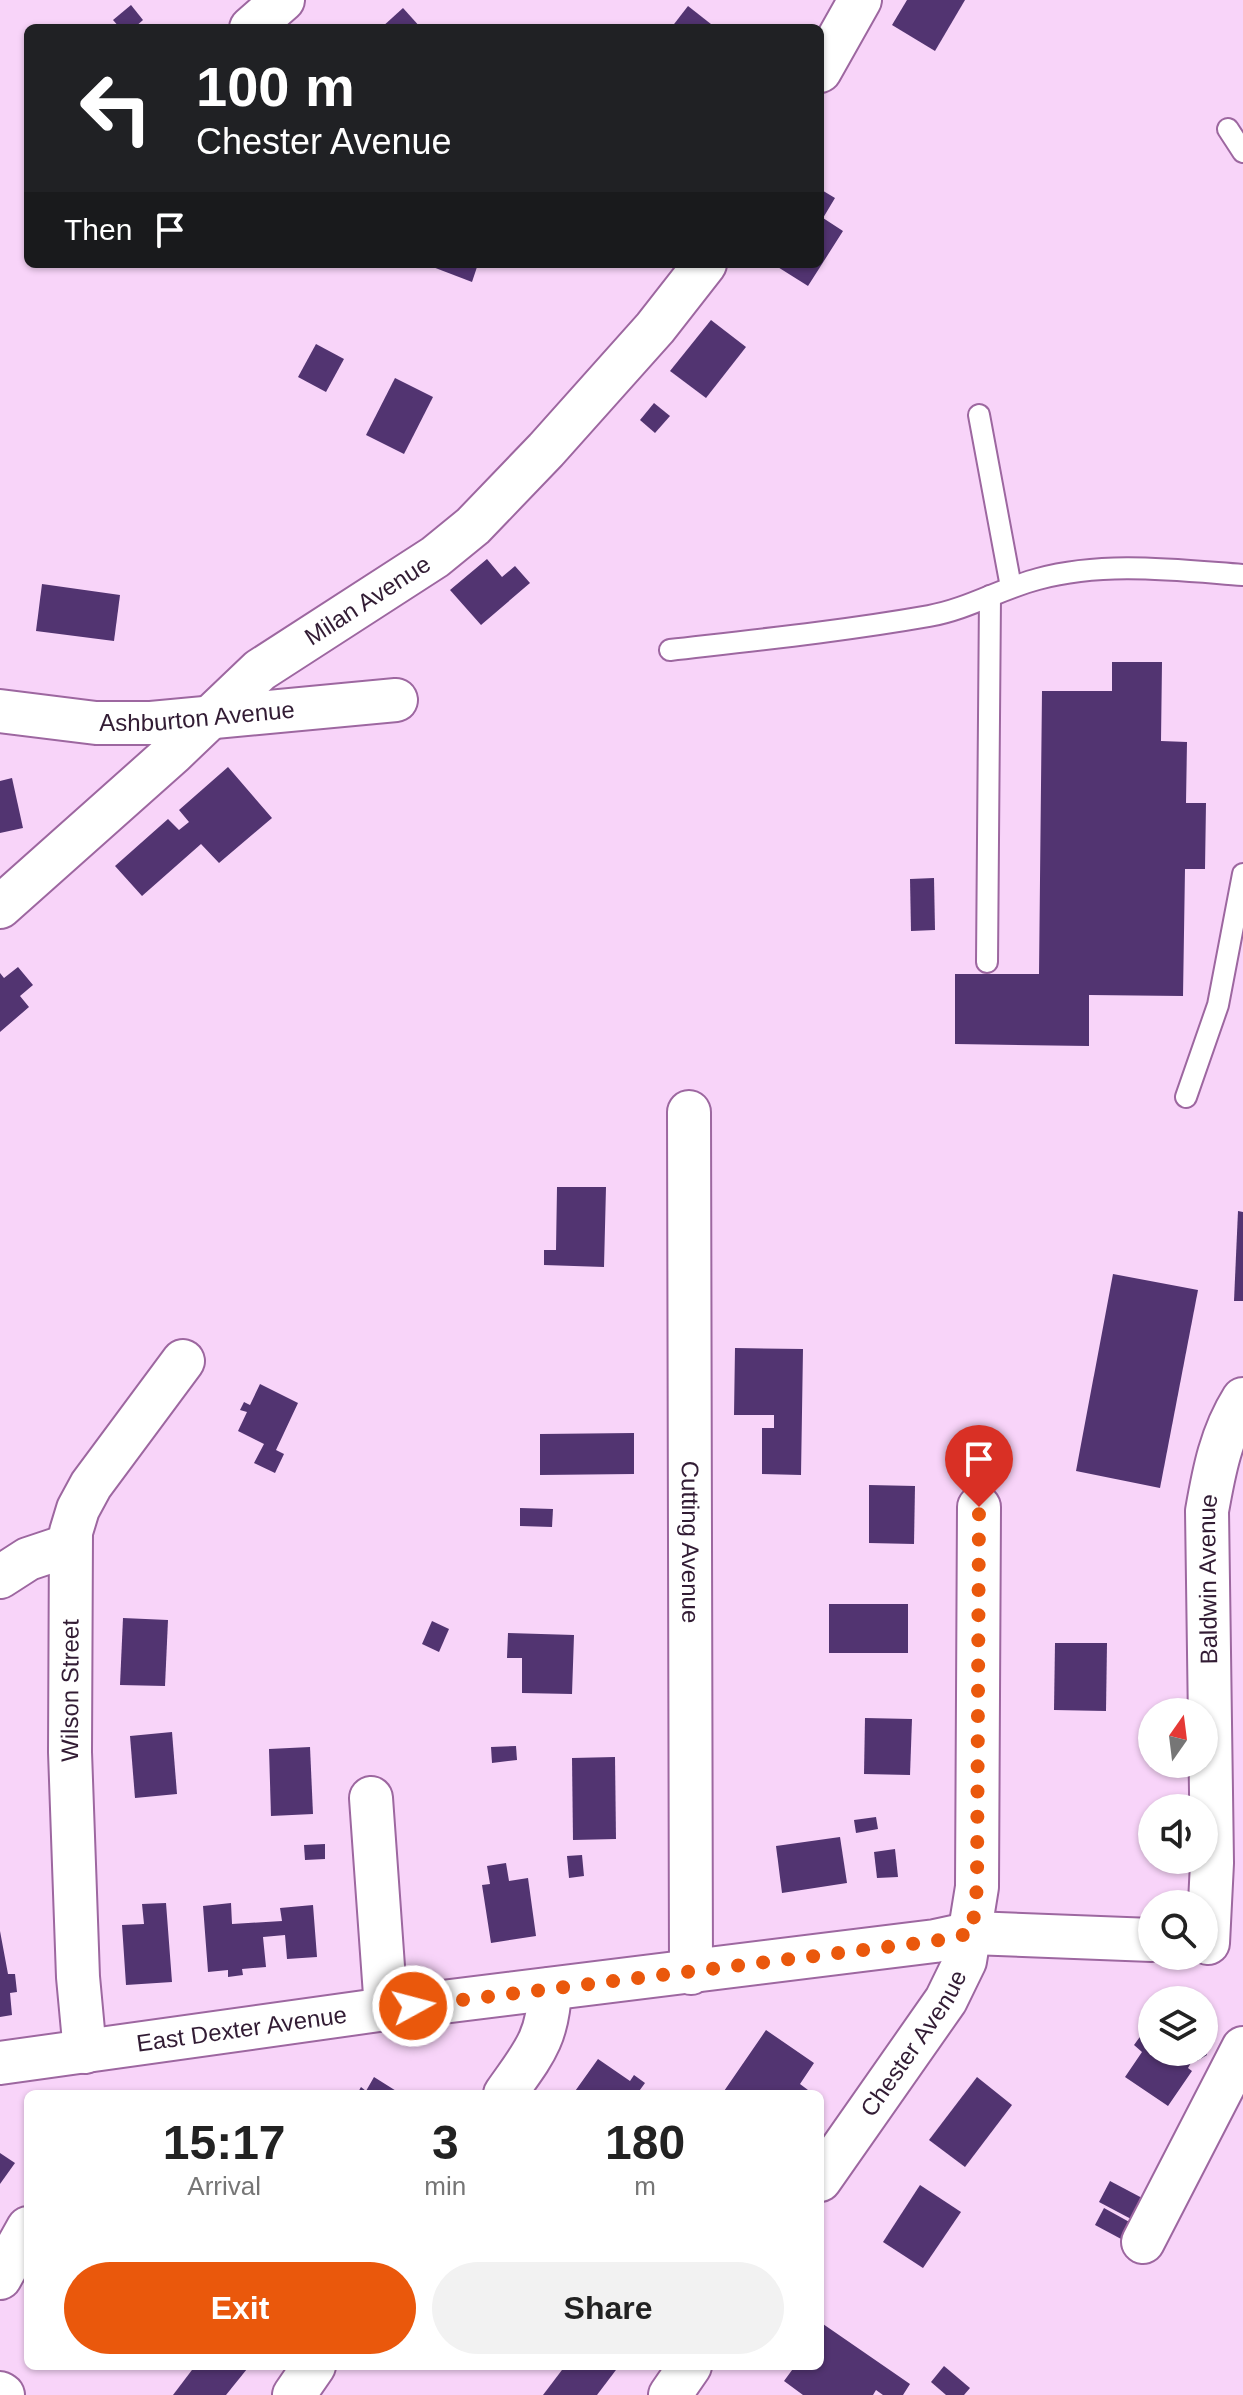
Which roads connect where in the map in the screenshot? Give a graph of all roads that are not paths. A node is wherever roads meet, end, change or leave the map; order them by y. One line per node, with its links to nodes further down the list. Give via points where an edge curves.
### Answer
1 (283, 0): 3 (street)
2 (860, 0): 4 (street)
3 (256, 24)
4 (824, 64)
5 (1228, 129): 6 (lane)
6 (1243, 152)
7 (702, 268): 15 (street, Milan Avenue, via 655,328 473,526 435,557 260,670)
8 (979, 415): 10 (lane)
9 (1243, 575): 10 (lane, via 1131,568 1072,572)
10 (1011, 587): 11 (lane)
11 (990, 596): 12 (lane, via 931,616); 18 (lane)
12 (670, 650)
13 (396, 700): 15 (street, Ashburton Avenue)
14 (0, 711): 15 (street, Ashburton Avenue, via 96,723)
15 (208, 719): 17 (street, Milan Avenue)
16 (1243, 874): 19 (lane, via 1218,1005)
17 (0, 907)
18 (987, 962)
19 (1186, 1097)
20 (689, 1112): 31 (street, Cutting Avenue)
21 (183, 1361): 24 (street, Wilson Street, via 91,1485 78,1509)
22 (1243, 1399): 27 (street, Baldwin Avenue, via 1217,1454 1207,1511)
23 (979, 1507): 28 (street, Chester Avenue, via 977,1887)
24 (70, 1545): 25 (street, via 28,1559); 35 (street, Wilson Street, via 70,1752)
25 (0, 1577)
26 (371, 1798): 33 (street)
27 (1227, 1863): 30 (street, Baldwin Avenue)
28 (972, 1933): 29 (street, East Dexter Avenue); 31 (street, East Dexter Avenue); 38 (street, Chester Avenue, via 955,1986)
29 (1138, 1939)
30 (1218, 1943)
31 (691, 1973): 32 (street, East Dexter Avenue)
32 (550, 1989): 33 (street, East Dexter Avenue); 37 (street, via 543,2036)
33 (386, 2009): 35 (street, East Dexter Avenue)
34 (1243, 2048): 40 (street)
35 (85, 2052): 36 (street, East Dexter Avenue)
36 (20, 2072)
37 (508, 2090)
38 (824, 2174)
39 (24, 2235): 41 (street)
40 (1143, 2242)
41 (0, 2278)
42 (311, 2370): 44 (street)
43 (687, 2370): 45 (street)
44 (294, 2395)
45 (670, 2395)

